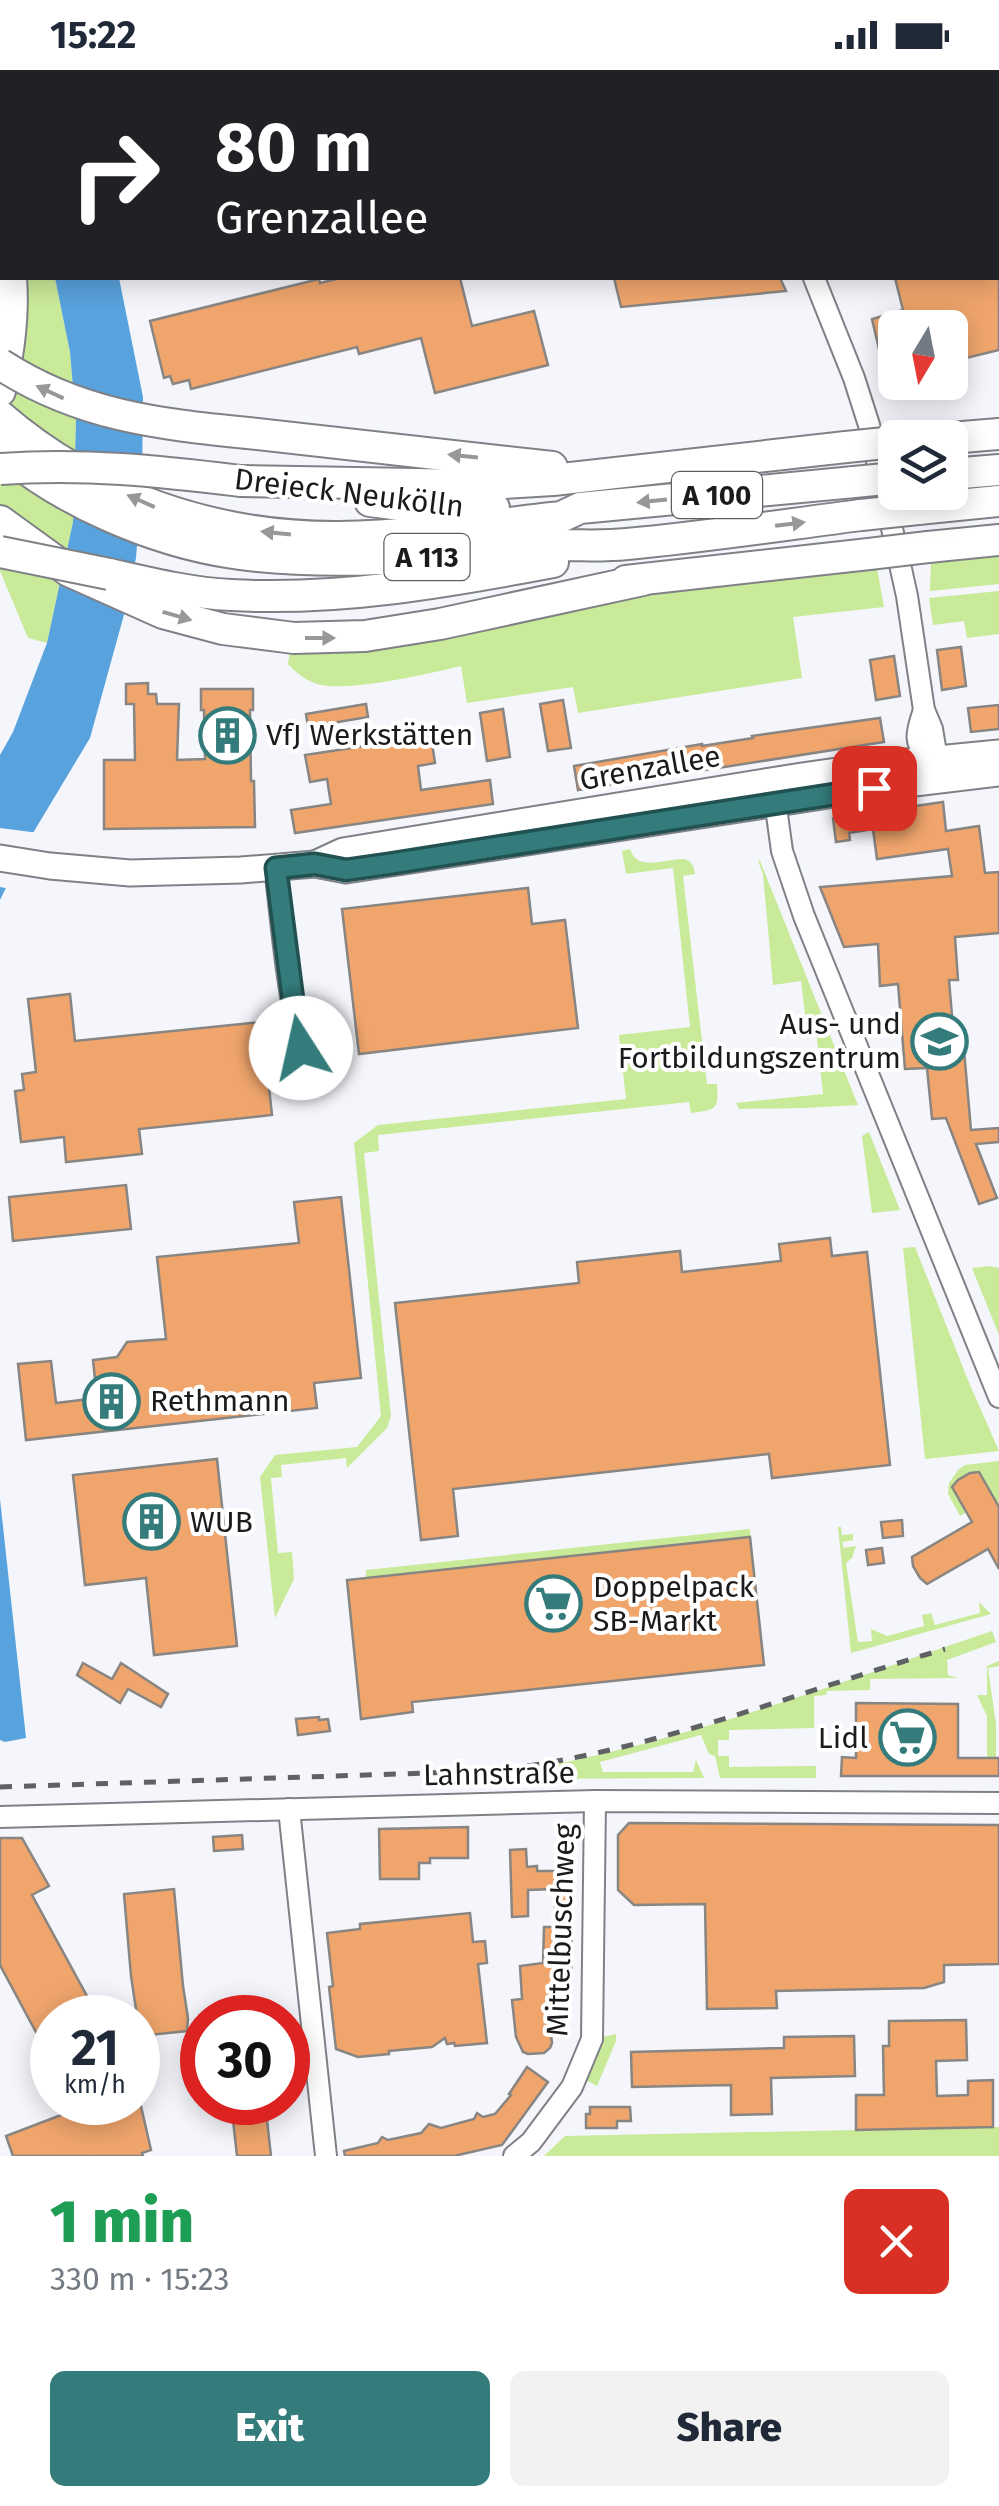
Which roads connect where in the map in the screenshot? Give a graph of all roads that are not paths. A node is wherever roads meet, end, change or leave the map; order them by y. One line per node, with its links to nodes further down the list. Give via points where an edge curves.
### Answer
1 (11, 280): 4 (highway, via 10,346)
2 (815, 280): 26 (street, via 869,425 904,580 924,710 916,732)
3 (0, 364): 13 (highway, one-way to 3, bridge, via 98,410)
4 (0, 390)
5 (0, 416): 19 (highway, Dreieck Neukölln / A 113, one-way to 5, bridge, via 78,470)
6 (999, 434): 7 (highway)
7 (968, 437)
8 (878, 444): 13 (highway, bridge)
9 (0, 448): 19 (highway, Dreieck Neukölln / A 113, bridge, via 69,496 112,516 164,536)
10 (0, 469): 15 (highway, Dreieck Neukölln / A 100, bridge, via 125,468)
11 (999, 470): 12 (highway)
12 (968, 473)
13 (594, 474): 15 (highway, via 473,485)
14 (878, 480): 17 (highway, A 100, one-way to 17, bridge)
15 (241, 481): 17 (highway, Dreieck Neukölln / A 100, via 409,506 564,502)
16 (999, 501): 21 (highway, A 100, one-way to 16, bridge)
17 (580, 508): 19 (highway, Dreieck Neukölln / A 113, one-way to 19, via 561,518)
18 (0, 521): 23 (highway, one-way to 23, bridge, via 68,570 163,613 294,638 440,624)
19 (232, 540): 21 (highway, Dreieck Neukölln / A 113, via 318,560)
20 (999, 540): 23 (highway, bridge)
21 (624, 544): 24 (highway, A 100, via 572,559)
22 (0, 552): 24 (highway, A 100, bridge, via 228,595)
23 (643, 580): 24 (highway, via 438,595)
24 (374, 590)
25 (999, 753): 26 (main road, Grenzallee)
26 (930, 771): 27 (main road, Grenzallee); 28 (main road, Grenzallee)
27 (999, 773)
28 (774, 792): 30 (main road, Grenzallee, via 374,866); 32 (street, via 782,851 804,916)
29 (0, 858): 30 (main road, Grenzallee, via 160,873)
30 (276, 868): 31 (street, via 295,1021)
31 (313, 1078)
32 (999, 1397)
33 (595, 1801): 34 (street, Lahnstraße); 35 (street, Lahnstraße); 38 (street, Mittelbuschweg, via 592,2039 572,2087)
34 (999, 1803)
35 (289, 1809): 36 (street, Lahnstraße); 37 (street)
36 (0, 1817)
37 (326, 2156)
38 (514, 2156)

